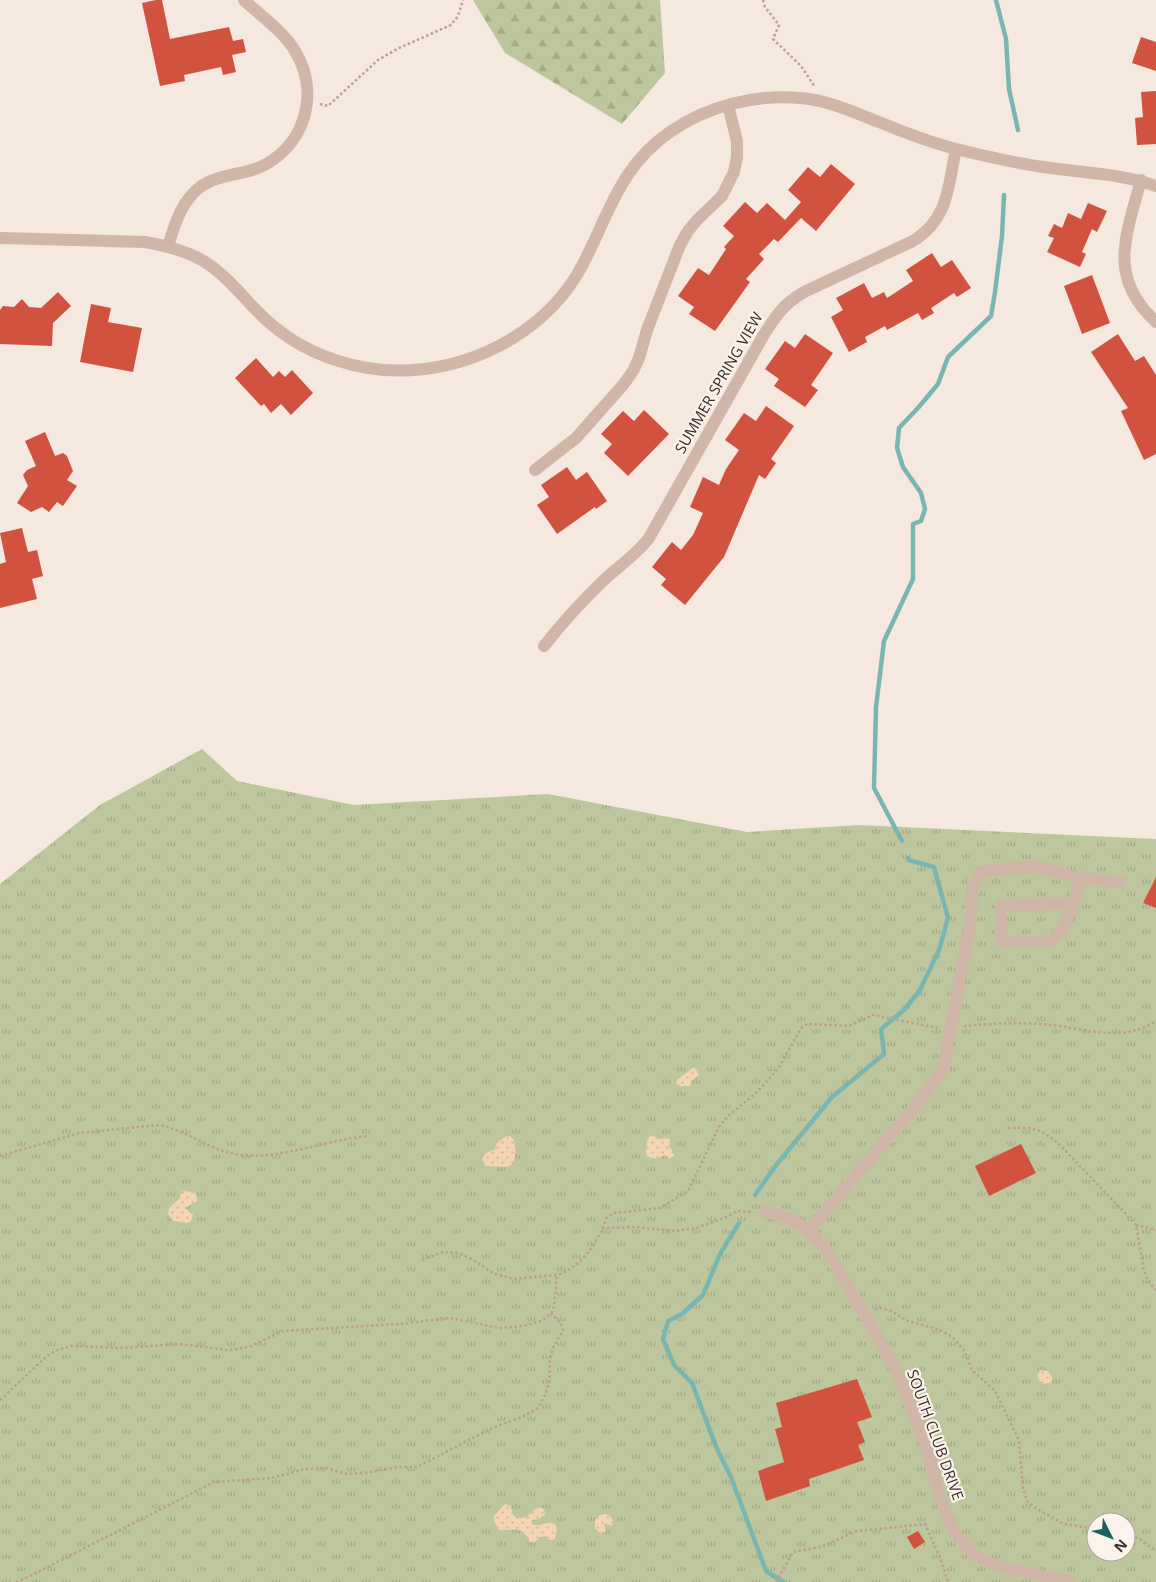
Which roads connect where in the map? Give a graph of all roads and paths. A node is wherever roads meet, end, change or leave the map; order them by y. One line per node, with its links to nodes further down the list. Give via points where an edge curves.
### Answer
1 (244, 0): 4 (street, via 295,51 308,84)
2 (463, 0): 4 (path, via 451,25 378,60 328,106)
3 (763, 0): 5 (path, via 779,25 773,39 801,66)
4 (308, 102): 11 (street, via 304,120 284,152 254,170 204,184 191,196 175,223)
5 (827, 102): 6 (street, via 777,97); 7 (street, via 922,139)
6 (728, 105): 11 (street, via 707,111 668,133 635,165 612,200 571,285 535,323 490,351 438,367 380,369 332,359 289,338 273,326 211,266); 13 (street, via 737,141 734,172 722,196 696,220 680,245 636,365 623,385 576,438)
7 (956, 148): 8 (street, via 1047,168); 14 (street, SUMMER SPRING VIEW, via 945,202 934,224 924,234 804,292 780,311 649,538 641,549 578,605)
8 (1141, 180): 9 (street); 12 (street, via 1124,248 1124,263 1134,296)
9 (1156, 186)
10 (0, 238): 11 (street, via 145,242)
11 (168, 246)
12 (1156, 322)
13 (535, 470)
14 (544, 646)
15 (1081, 878): 16 (street); 17 (street); 19 (street, via 1036,866 984,871 973,884 970,926)
16 (1120, 882)
17 (1074, 904): 17 (street, via 1062,931 1049,942 1001,942 1001,906)
18 (1156, 1020): 19 (path, via 1148,1026 1118,1034 1042,1024)
19 (951, 1028): 26 (path, via 873,1015 849,1026 807,1024 801,1028 778,1069 719,1127 688,1191 660,1208 615,1213 607,1217); 28 (street, via 944,1070)
20 (1008, 1128): 25 (path, via 1041,1131 1057,1142)
21 (369, 1136): 22 (path, via 274,1154 236,1154 159,1125 79,1133)
22 (0, 1156)
23 (737, 1211): 26 (path, via 696,1228 675,1231)
24 (765, 1212): 28 (street, SOUTH CLUB DRIVE, via 790,1218)
25 (1136, 1225): 27 (path); 31 (path, via 1144,1271)
26 (602, 1228): 30 (path, via 591,1250 573,1268)
27 (1156, 1230)
28 (808, 1231): 41 (street, SOUTH CLUB DRIVE, via 826,1249 899,1378 948,1519 964,1545 991,1563)
29 (422, 1260): 30 (path, via 443,1252 458,1253 493,1273 513,1279)
30 (557, 1275): 33 (path)
31 (1156, 1290)
32 (874, 1310): 35 (path, via 889,1310 908,1321 941,1330 953,1338 964,1350 972,1370 995,1391 1019,1440 1028,1501 1064,1524)
33 (551, 1314): 34 (path, via 523,1326 499,1328 450,1318 283,1331 250,1346 227,1350 180,1344 120,1348 71,1346 47,1356); 38 (path, via 562,1330 550,1360 549,1383 538,1408 522,1417 492,1428 417,1467 364,1474 305,1468 272,1478 214,1482)
34 (0, 1400)
35 (1086, 1527)
36 (1136, 1538): 37 (path)
37 (1156, 1551)
38 (16, 1582)
39 (776, 1582): 40 (path, via 793,1552 821,1547 857,1531 925,1524)
40 (948, 1582)
41 (1070, 1582)

